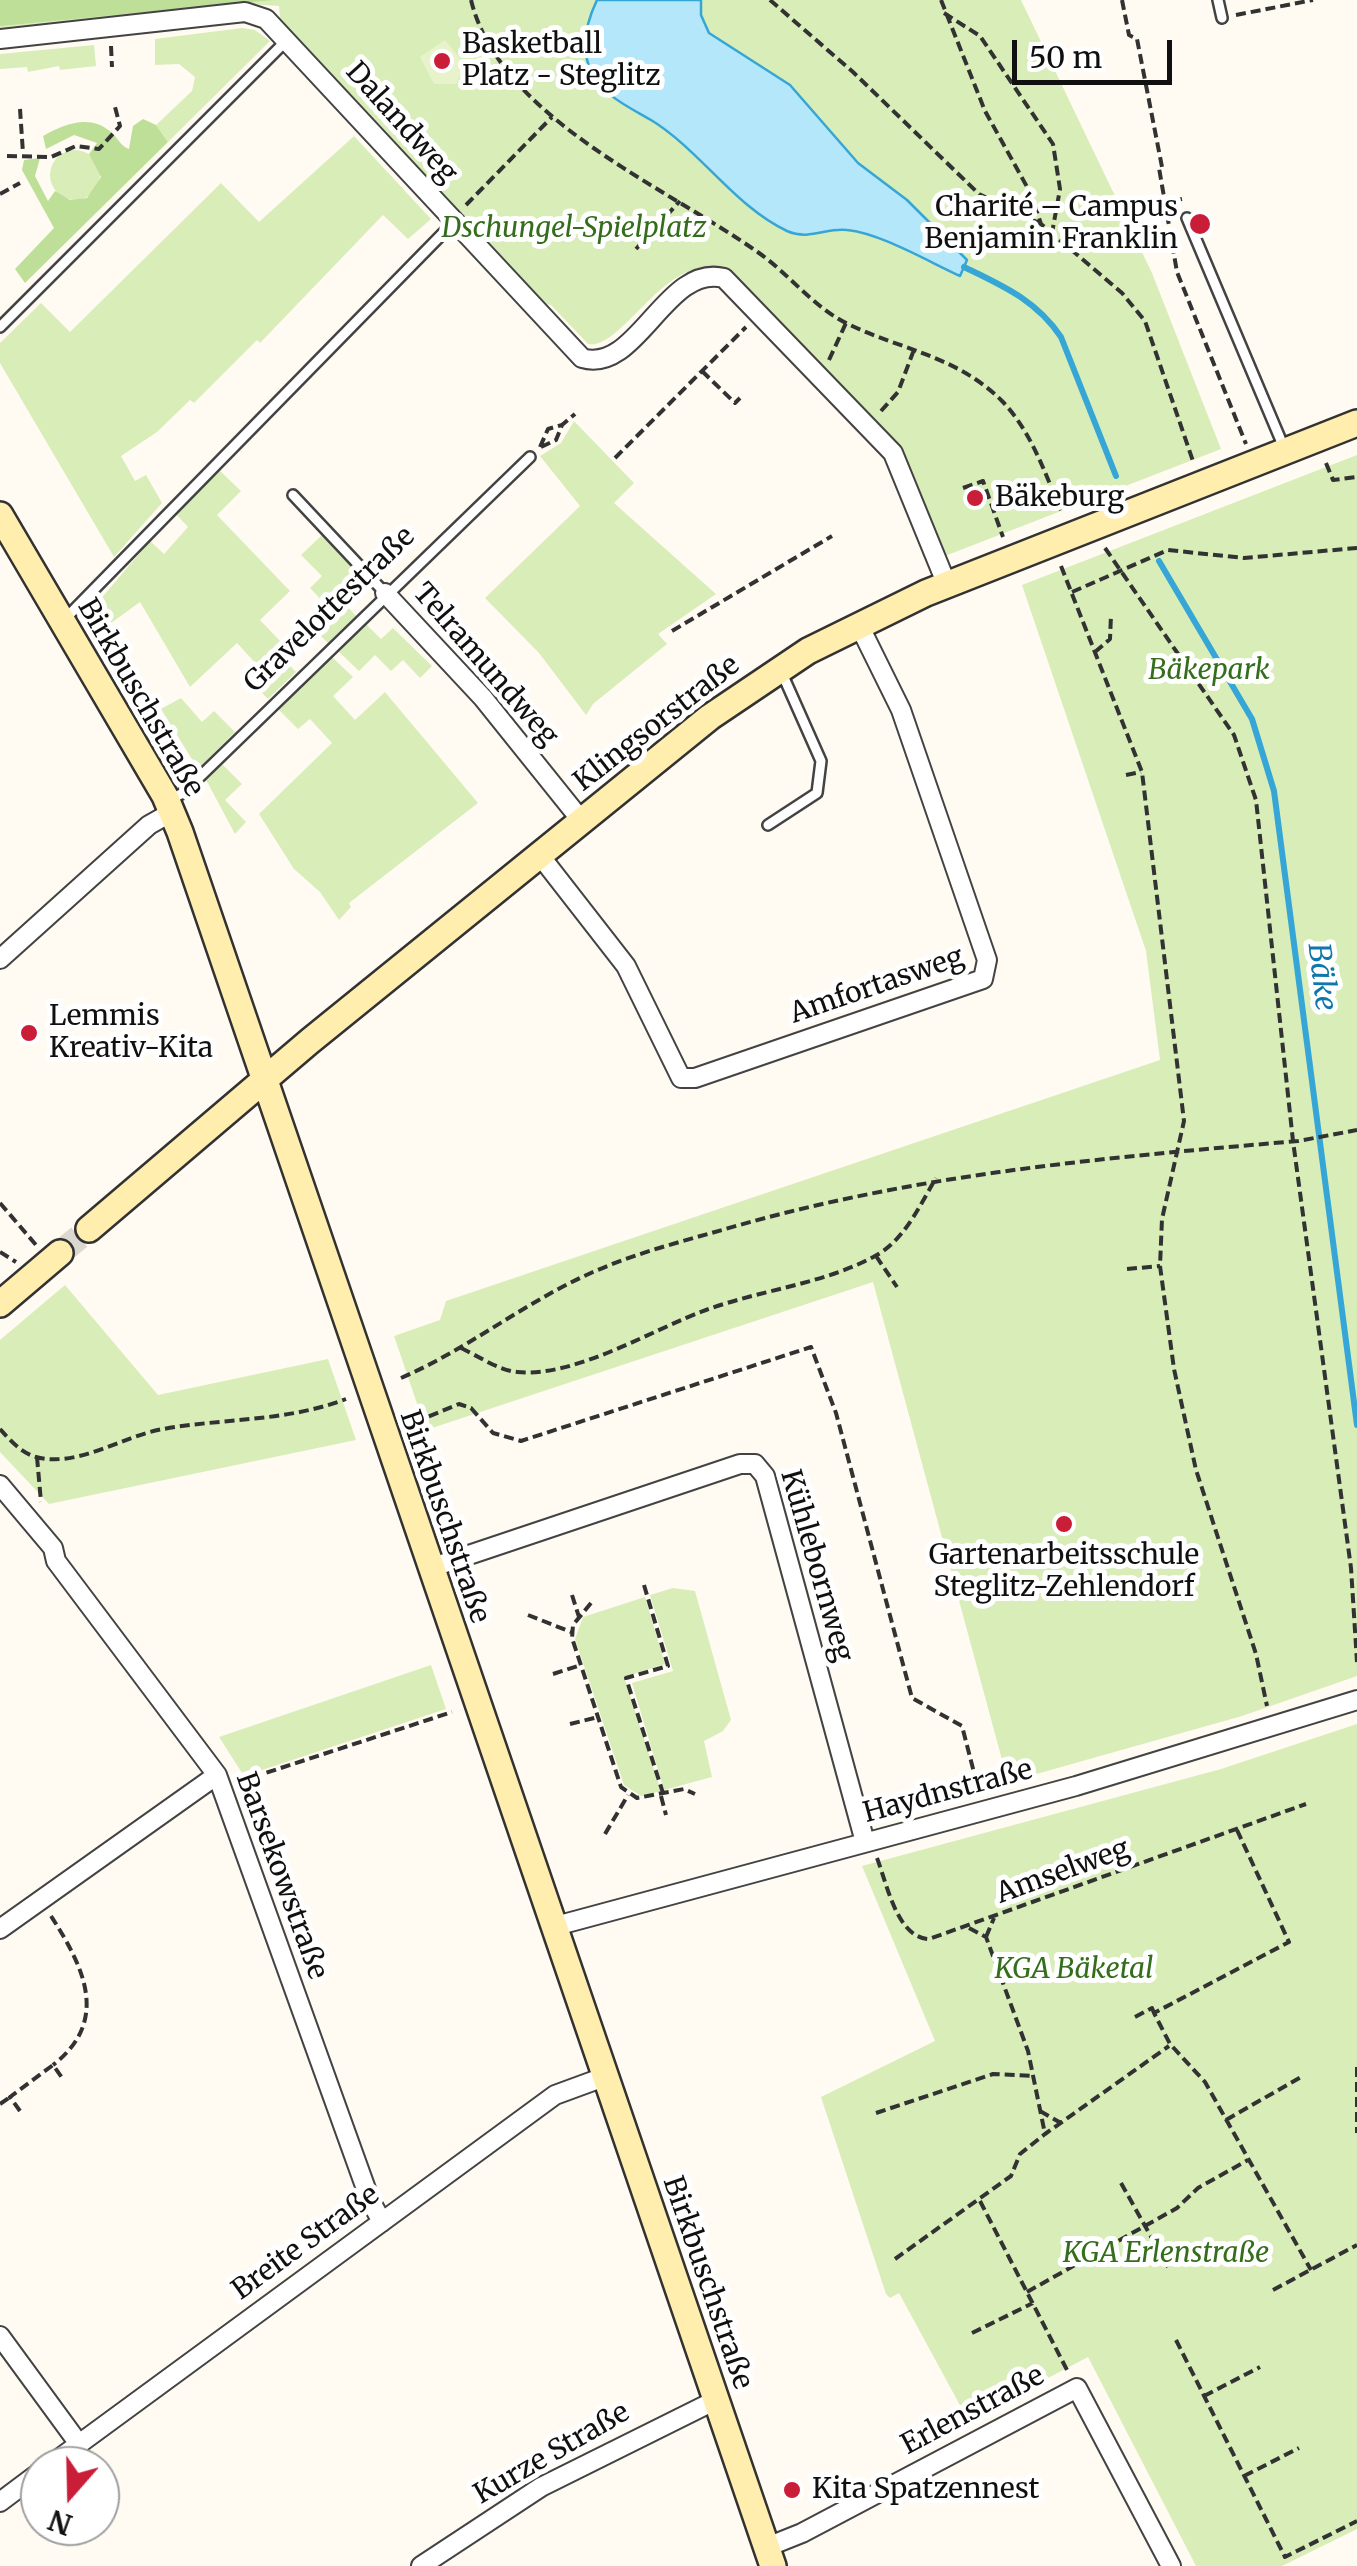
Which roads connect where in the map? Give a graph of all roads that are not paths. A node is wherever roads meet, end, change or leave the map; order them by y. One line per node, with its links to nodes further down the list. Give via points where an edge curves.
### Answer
1 (1218, 0): 2 (lane)
2 (1222, 18)
3 (0, 38): 4 (street, Dalandweg, via 245,12 266,19)
4 (288, 39): 5 (street, Dalandweg); 7 (lane)
5 (458, 215): 13 (street, Dalandweg, via 582,358 593,362 614,355 692,280 724,278 897,461); 15 (lane)
6 (1187, 218): 9 (lane)
7 (0, 327)
8 (1357, 423): 9 (street, Klingsorstraße)
9 (1285, 450): 13 (street, Klingsorstraße)
10 (530, 456): 14 (lane, Gravelottestraße)
11 (293, 495): 14 (lane)
12 (0, 515): 15 (street, Birkbuschstraße)
13 (947, 585): 16 (street, Klingsorstraße)
14 (385, 592): 18 (lane, Gravelottestraße); 19 (street, Telramundweg)
15 (62, 622): 18 (street, Birkbuschstraße)
16 (858, 624): 17 (street, Klingsorstraße); 21 (street, Amfortasweg, via 907,728 987,960 983,979 682,1078 626,966)
17 (779, 669): 19 (street, Klingsorstraße); 20 (lane, via 822,773 818,793)
18 (170, 806): 22 (street, Gravelottestraße); 23 (street, Birkbuschstraße)
19 (582, 820): 21 (street, Klingsorstraße)
20 (768, 825)
21 (538, 853): 23 (street, Klingsorstraße)
22 (0, 959)
23 (264, 1081): 24 (street, Klingsorstraße); 28 (street, Birkbuschstraße)
24 (90, 1228)
25 (48, 1249): 26 (street)
26 (0, 1304)
27 (0, 1485): 30 (street, Barsekowstraße)
28 (430, 1568): 31 (street, Kühlebornweg, via 755,1464 765,1476); 32 (street, Birkbuschstraße)
29 (1357, 1700): 31 (street, Haydnstraße)
30 (216, 1775): 33 (street); 35 (street, Barsekowstraße)
31 (865, 1842): 32 (street, Haydnstraße)
32 (552, 1927): 34 (street, Birkbuschstraße)
33 (0, 1928)
34 (604, 2078): 35 (street, Breite Straße, via 555,2095); 37 (street, Birkbuschstraße)
35 (382, 2222): 38 (street, Breite Straße)
36 (0, 2336): 38 (street)
37 (716, 2400): 40 (street, Birkbuschstraße); 41 (street, Kurze Straße, via 541,2486)
38 (79, 2444): 39 (street, Breite Straße)
39 (76, 2446)
40 (770, 2556): 42 (street, Erlenstraße, via 1077,2388)
41 (433, 2562)
42 (1171, 2566)

